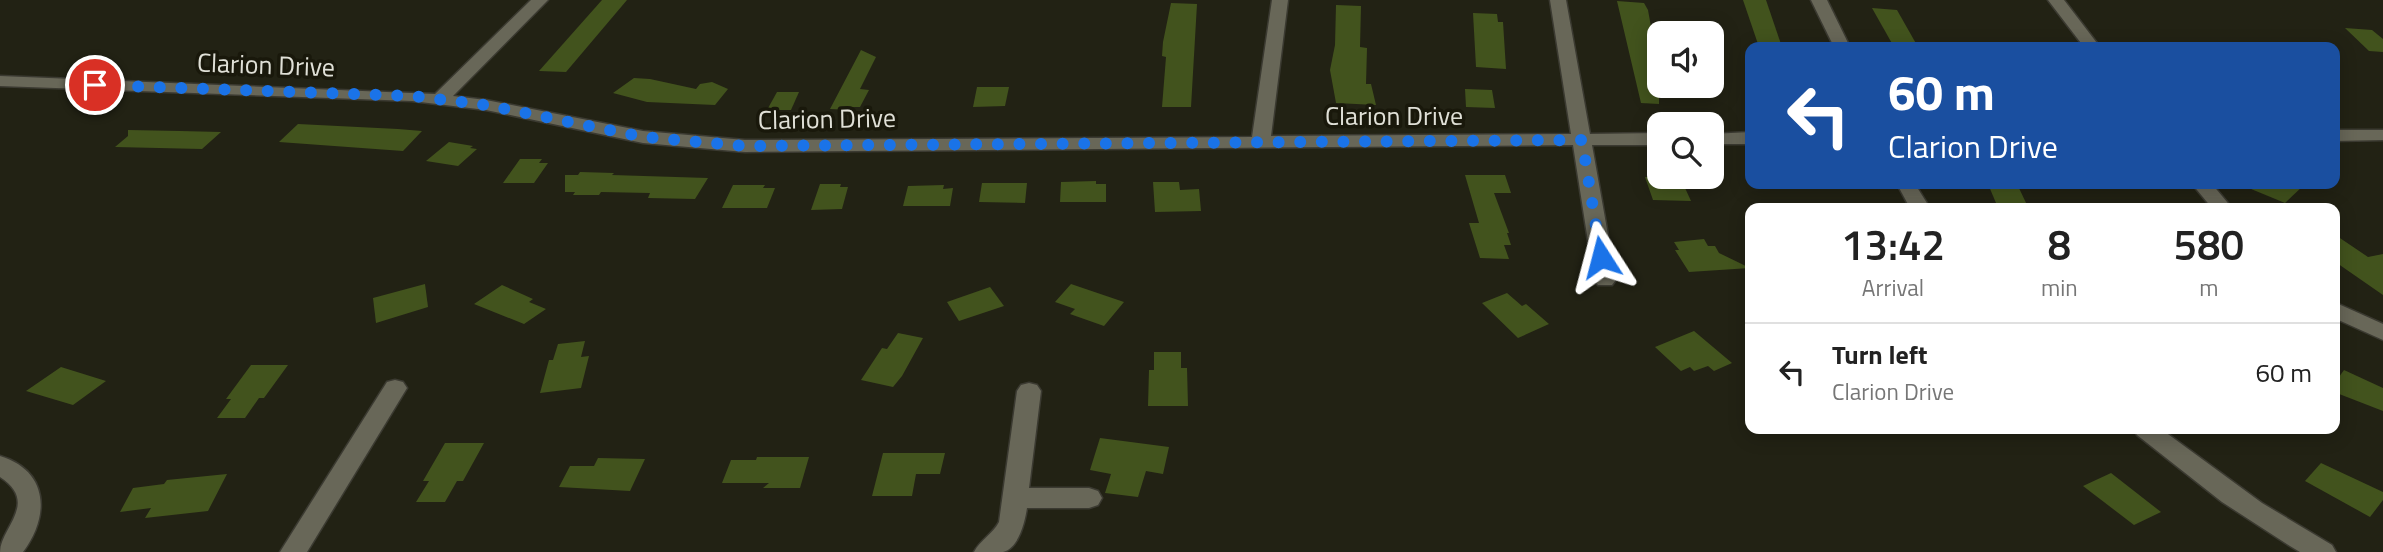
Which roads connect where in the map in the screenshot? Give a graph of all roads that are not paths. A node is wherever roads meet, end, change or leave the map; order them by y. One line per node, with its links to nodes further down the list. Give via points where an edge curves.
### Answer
1 (540, 0): 9 (street)
2 (1280, 0): 16 (street)
3 (1558, 0): 15 (street)
4 (1819, 0): 6 (street)
5 (2056, 0): 7 (street)
6 (1840, 42)
7 (2088, 42)
8 (0, 81): 9 (street, Clarion Drive)
9 (440, 99): 16 (street, Clarion Drive, via 643,137 720,145)
10 (2383, 135): 11 (street)
11 (2340, 136)
12 (1745, 138): 14 (street)
13 (1647, 139): 15 (street, Clarion Drive)
14 (1724, 139)
15 (1582, 140): 16 (street, Clarion Drive); 19 (street)
16 (1261, 142)
17 (2206, 189): 18 (street)
18 (2218, 203)
19 (1605, 280)
20 (2340, 312): 21 (street)
21 (2383, 333)
22 (395, 388): 29 (street)
23 (1029, 391): 26 (street)
24 (2151, 434): 31 (street, via 2224,491)
25 (0, 465): 28 (street, via 26,487 31,506 28,522)
26 (1016, 498): 27 (street); 30 (street, via 1004,538)
27 (1089, 498)
28 (8, 552)
29 (293, 552)
30 (987, 552)
31 (2323, 552)

